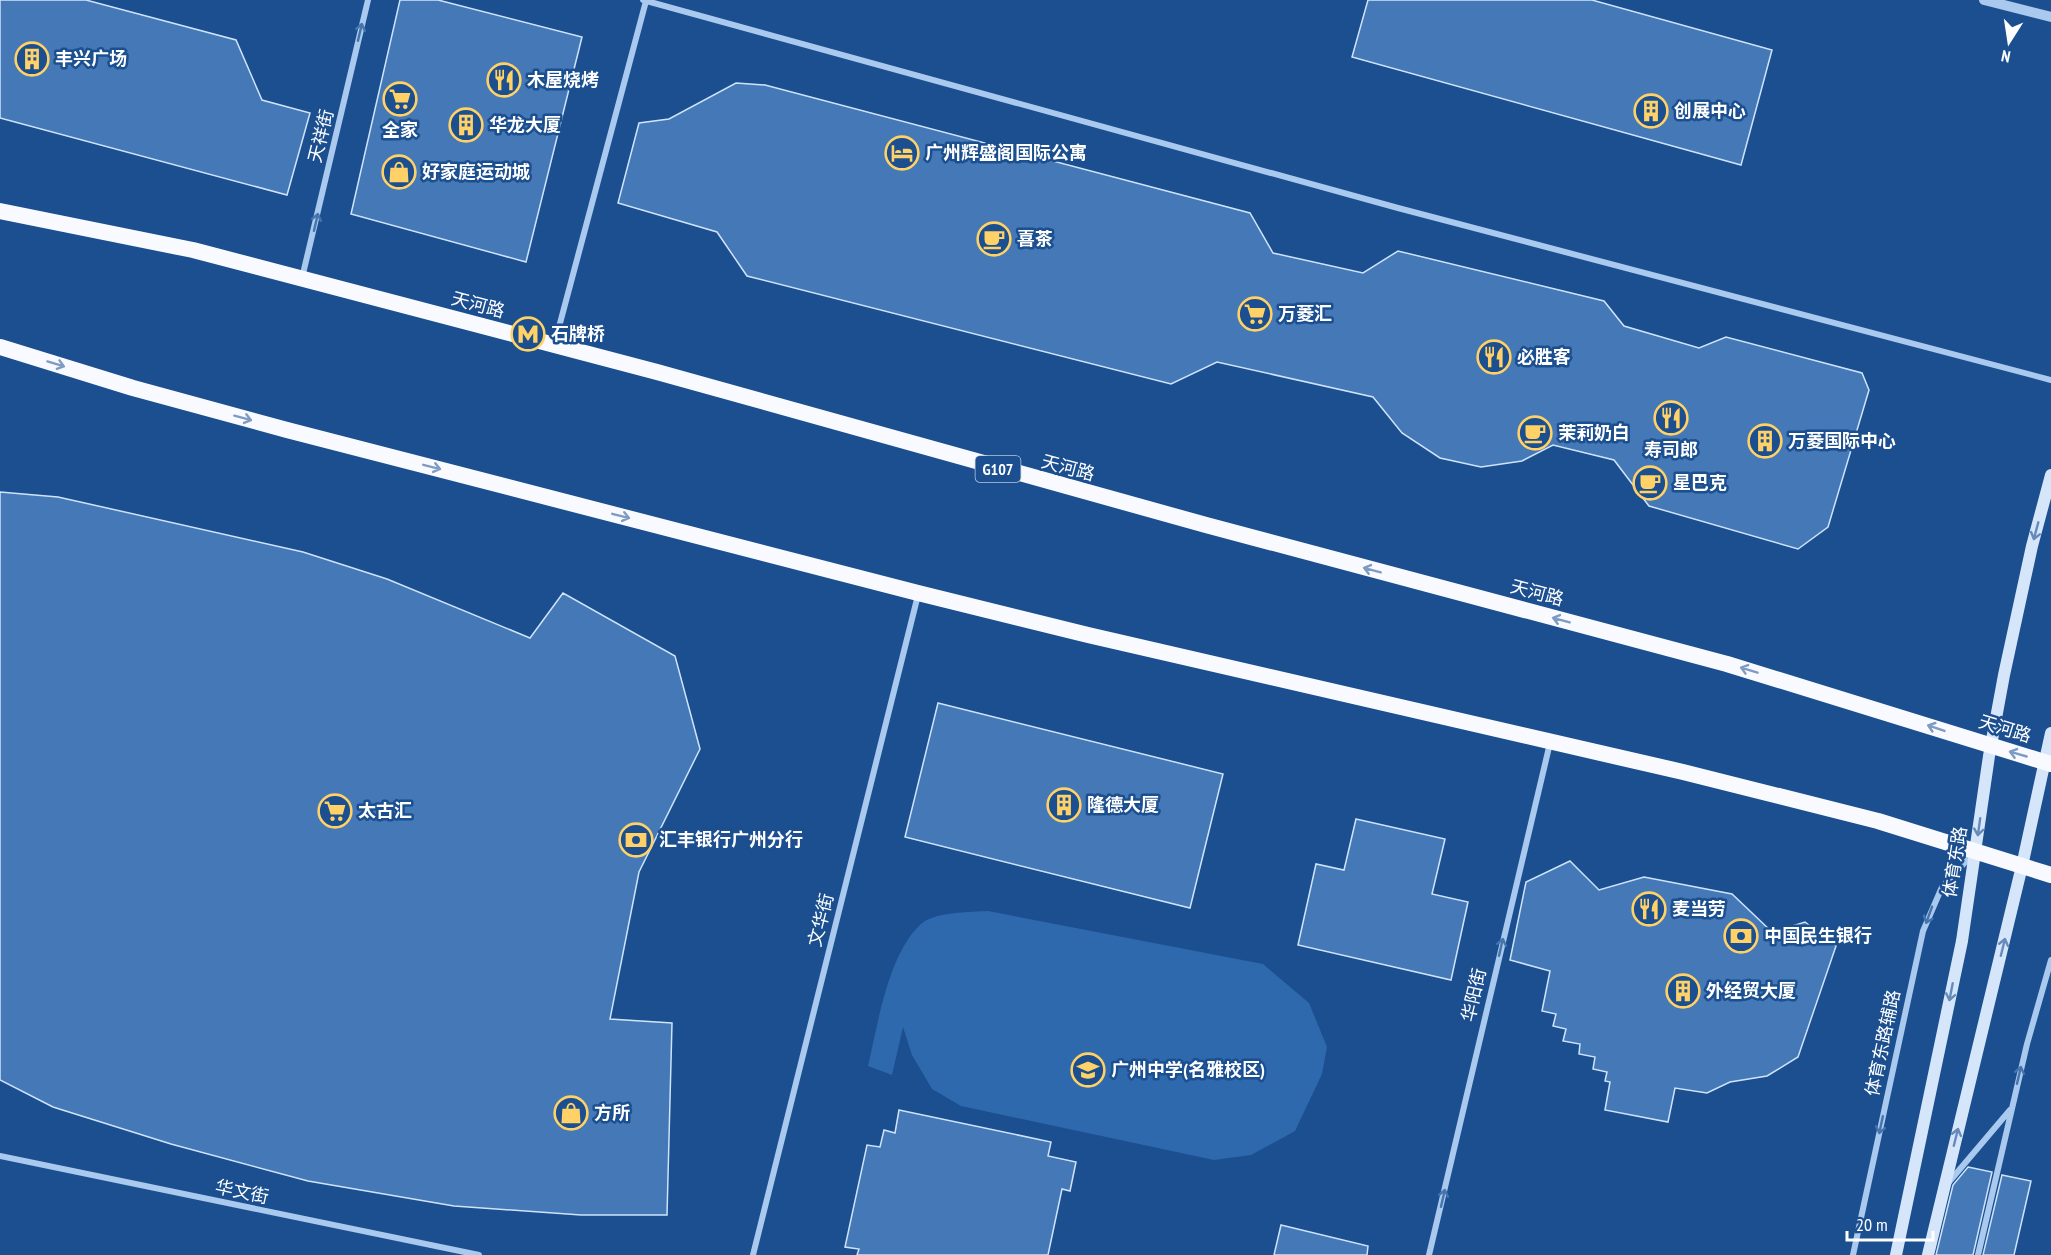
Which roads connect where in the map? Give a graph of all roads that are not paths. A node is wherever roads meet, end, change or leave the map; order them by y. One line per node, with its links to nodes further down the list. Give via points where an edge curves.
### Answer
1 (368, 0): 6 (street, 天祥街, one-way to 1)
2 (644, 0): 7 (street); 9 (street, via 1409,211)
3 (1984, 0): 4 (street)
4 (2051, 17)
5 (0, 211): 6 (highway, 天河路 / G107, via 86,226)
6 (302, 279): 7 (highway, 天河路 / G107)
7 (554, 345): 14 (highway, 天河路 / G107, one-way to 7, via 1727,664)
8 (0, 347): 11 (highway, one-way to 11, via 287,430)
9 (2051, 380)
10 (2051, 475): 14 (main road, 体育东路, one-way to 14, via 2032,546)
11 (918, 593): 13 (highway); 24 (street, 文华街)
12 (2051, 733): 15 (main road)
13 (1550, 743): 16 (highway, via 1867,818); 25 (street, 华阳街, one-way to 13)
14 (1991, 747): 15 (highway, 天河路 / G107, one-way to 14); 16 (main road, 体育东路, one-way to 16)
15 (2049, 758): 17 (main road)
16 (1975, 852): 17 (highway); 26 (street, 体育东路辅路, one-way to 26, via 1942,887 1923,931); 27 (main road, 体育东路, one-way to 27, via 1962,941)
17 (2022, 867): 18 (highway); 22 (main road, one-way to 17)
18 (2051, 875)
19 (2051, 960): 20 (street, one-way to 19)
20 (2011, 1109): 22 (street); 29 (street)
21 (0, 1156): 23 (street, 华文街)
22 (1942, 1189): 28 (main road)
23 (479, 1255)
24 (753, 1255)
25 (1429, 1255)
26 (1853, 1255)
27 (1896, 1255)
28 (1928, 1255)
29 (1978, 1255)

